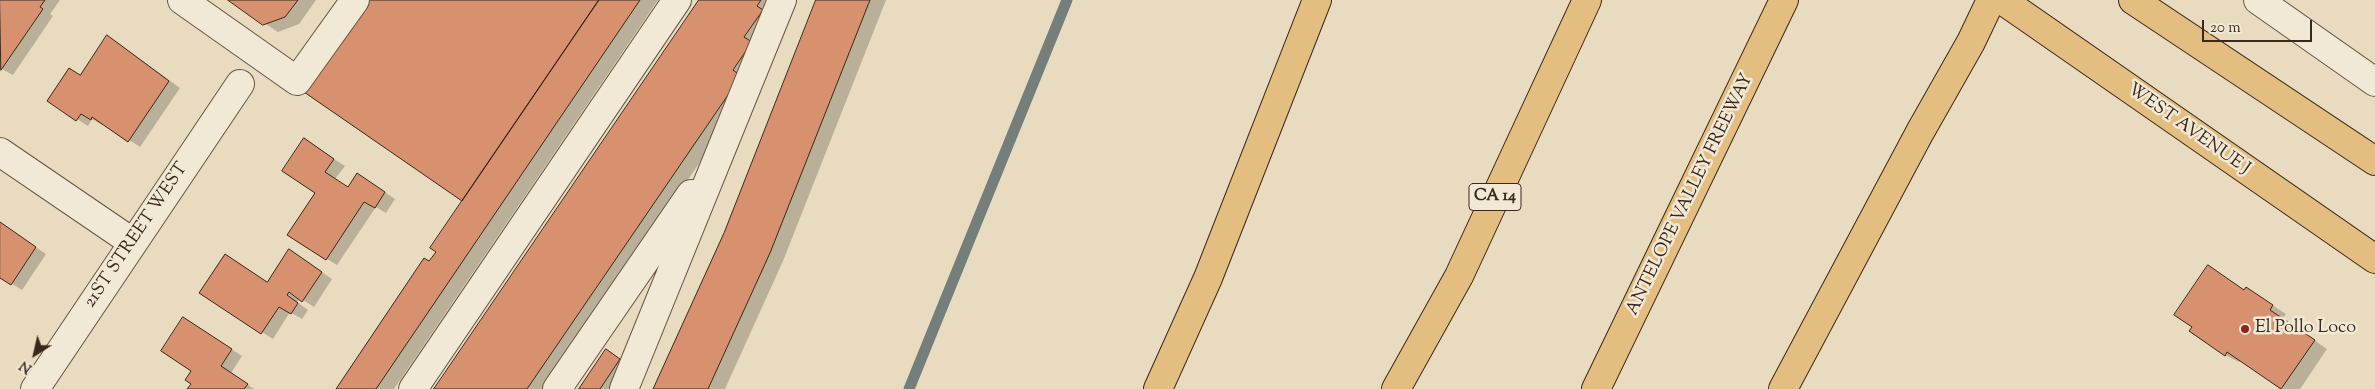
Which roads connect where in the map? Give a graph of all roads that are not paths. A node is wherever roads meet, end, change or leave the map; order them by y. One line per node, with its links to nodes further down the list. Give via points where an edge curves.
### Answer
1 (182, 0): 2 (street, via 297,81)
2 (355, 0)
3 (677, 0): 20 (street)
4 (782, 0): 14 (street)
5 (1317, 0): 23 (main road, via 1208,278)
6 (1587, 0): 24 (main road, CA 14, via 1459,276)
7 (1991, 0): 26 (main road)
8 (2002, 0): 18 (main road, WEST AVENUE J)
9 (2133, 0): 16 (main road)
10 (2258, 0): 12 (street)
11 (1781, 9): 25 (main road, ANTELOPE VALLEY FREEWAY)
12 (2375, 82)
13 (240, 84): 17 (street, 21ST STREET WEST)
14 (721, 150): 21 (street); 22 (street)
15 (0, 152): 17 (street)
16 (2375, 161)
17 (132, 242): 19 (street, 21ST STREET WEST)
18 (2375, 259)
19 (35, 389)
20 (413, 389)
21 (557, 389)
22 (624, 389)
23 (1158, 389)
24 (1396, 389)
25 (1596, 389)
26 (1783, 389)

